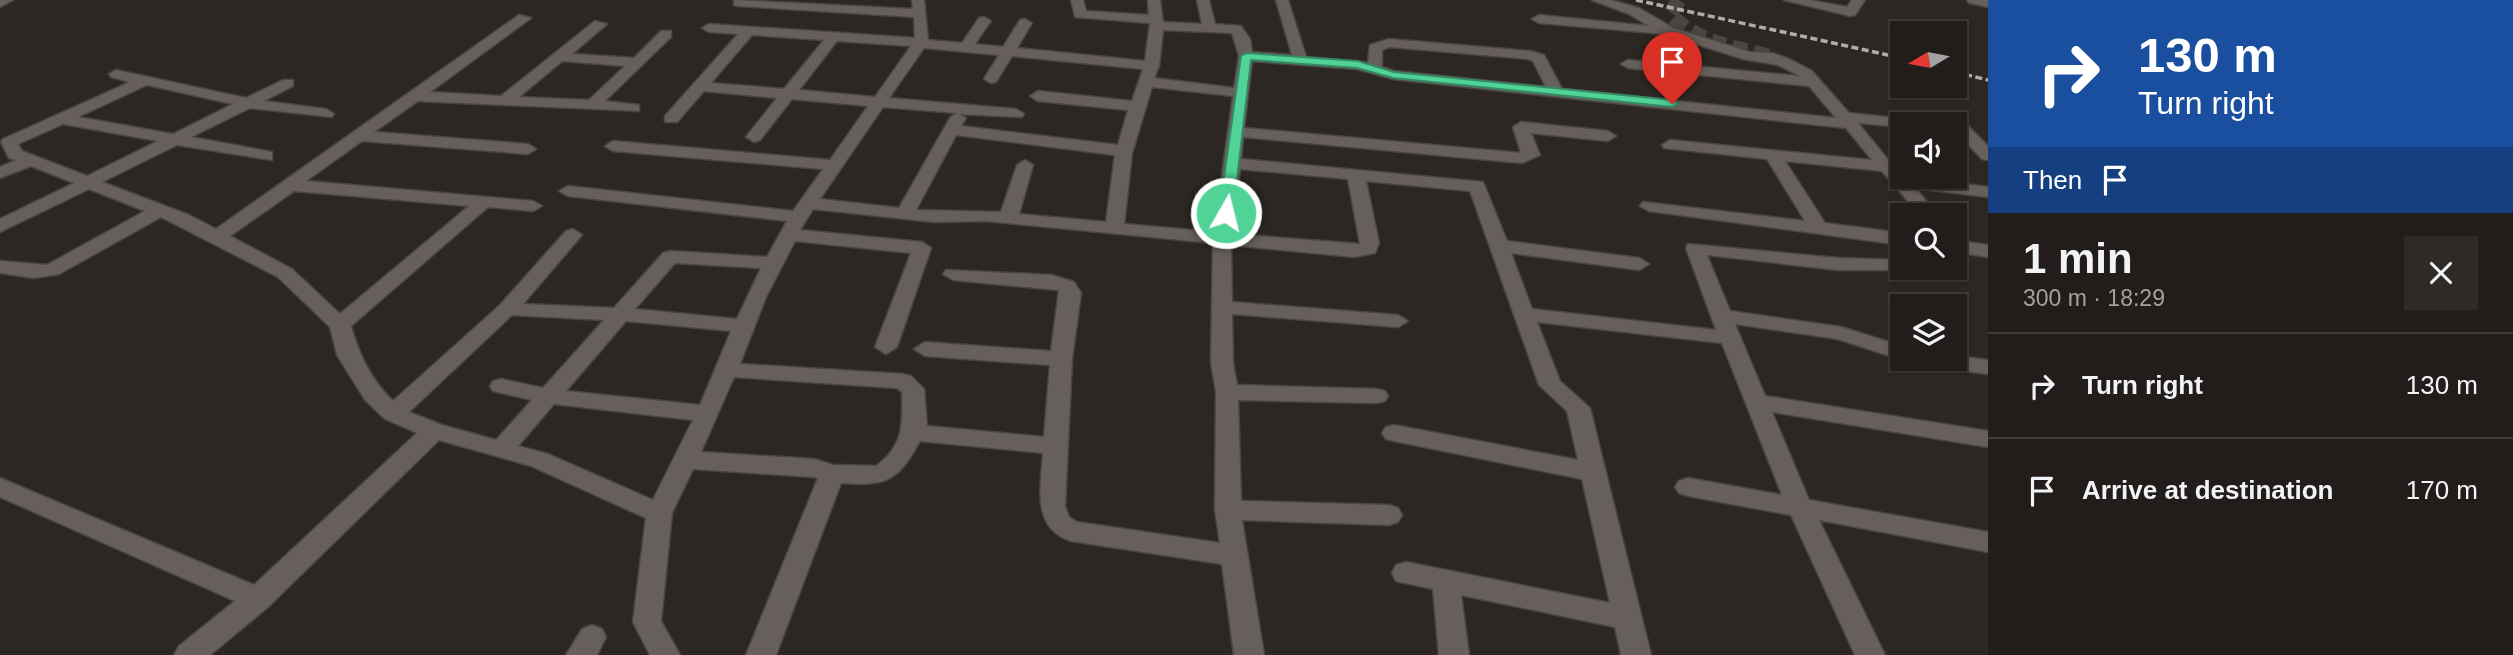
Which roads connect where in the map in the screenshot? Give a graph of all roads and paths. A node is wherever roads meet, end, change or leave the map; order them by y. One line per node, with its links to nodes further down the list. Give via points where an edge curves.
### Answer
1 (7, 0): 11 (street)
2 (1077, 0): 18 (street, via 1080,14)
3 (1154, 0): 18 (street)
4 (1203, 0): 20 (street)
5 (1282, 0): 32 (street)
6 (1598, 0): 23 (street, via 1634,11)
7 (1790, 0): 8 (street, via 1850,12)
8 (1859, 0)
9 (1973, 0): 12 (street)
10 (739, 2): 13 (street)
11 (0, 3)
12 (1988, 3)
13 (919, 7): 26 (street)
14 (524, 18): 47 (street)
15 (1539, 19): 23 (street)
16 (984, 21): 27 (street)
17 (1025, 23): 29 (street)
18 (1158, 23): 20 (street); 34 (street)
19 (600, 24): 31 (street)
20 (1209, 27): 30 (street, via 1236,29)
21 (709, 28): 22 (street)
22 (748, 31): 25 (street); 43 (street)
23 (1668, 31): 41 (street, via 1748,56 1780,60)
24 (666, 34): 33 (street)
25 (832, 39): 26 (street); 45 (street)
26 (920, 43): 27 (street); 50 (street)
27 (966, 48): 29 (street)
28 (1620, 48): 40 (street)
29 (1006, 52): 34 (street); 37 (street)
30 (1246, 56): 32 (street); 46 (street)
31 (559, 57): 33 (street); 49 (street)
32 (1300, 60): 35 (street)
33 (635, 62): 52 (street)
34 (1152, 66): 39 (street)
35 (1375, 70): 44 (street); 44 (street, via 1375,48 1389,43 1530,55 1539,58)
36 (116, 74): 38 (street)
37 (991, 79)
38 (144, 81): 51 (street); 58 (street)
39 (1147, 82): 46 (street); 53 (street)
40 (1637, 82): 41 (street); 44 (street); 60 (street)
41 (1814, 82): 60 (street)
42 (288, 83): 51 (street)
43 (698, 86): 45 (street); 59 (street)
44 (1556, 91)
45 (789, 93): 50 (street); 68 (street)
46 (1243, 93): 63 (street)
47 (414, 96): 49 (street); 65 (street)
48 (1038, 96): 53 (street)
49 (504, 100): 52 (street)
50 (878, 100): 55 (street); 80 (street)
51 (247, 103): 56 (street); 69 (street)
52 (593, 105): 54 (street)
53 (1139, 106): 74 (street)
54 (634, 108)
55 (964, 108): 57 (street); 62 (street)
56 (326, 114)
57 (1016, 114)
58 (58, 118): 69 (street); 78 (street, via 9,142 15,154)
59 (671, 119)
60 (1849, 123): 61 (street); 64 (street); 82 (street)
61 (1890, 124)
62 (951, 130): 74 (street); 98 (street)
63 (1237, 132): 75 (street); 79 (street)
64 (1890, 132)
65 (359, 136): 73 (street); 87 (street)
66 (1608, 136): 75 (street, via 1521,127 1532,155)
67 (1967, 136): 70 (street)
68 (754, 137)
69 (174, 140): 77 (street); 86 (street)
70 (1984, 143)
71 (1670, 145): 76 (street)
72 (613, 146): 80 (street)
73 (528, 149)
74 (1124, 151): 103 (street)
75 (1468, 154): 88 (street)
76 (1772, 154): 82 (street); 102 (street)
77 (266, 156)
78 (30, 160): 84 (street); 86 (street)
79 (1233, 163): 85 (street); 107 (street)
80 (834, 164): 99 (street)
81 (1026, 165): 100 (street)
82 (1886, 166): 83 (street)
83 (1890, 171)
84 (0, 173)
85 (1356, 174): 88 (street); 107 (street, via 1368,249)
86 (88, 182): 97 (street); 101 (street)
87 (290, 185): 93 (street); 105 (street)
88 (1476, 186): 108 (street)
89 (1906, 189): 94 (street)
90 (1964, 189): 92 (street)
91 (568, 191): 99 (street)
92 (1988, 192)
93 (485, 201): 95 (street); 121 (street)
94 (1918, 203)
95 (533, 206)
96 (1649, 206): 102 (street)
97 (160, 210): 105 (street); 114 (street, via 52,270)
98 (904, 214): 99 (street); 100 (street)
99 (799, 218): 111 (street); 124 (street, via 922,248)
100 (1008, 219): 103 (street)
101 (0, 226)
102 (1818, 228): 106 (street)
103 (1114, 229): 107 (street)
104 (573, 235): 117 (street)
105 (217, 237): 121 (street, via 285,273)
106 (1890, 237)
107 (1222, 238): 116 (street)
108 (1499, 246): 112 (street); 119 (street)
109 (1967, 248): 110 (street)
110 (1986, 252)
111 (774, 263): 118 (street, via 670,257); 122 (street)
112 (1639, 264)
113 (1890, 266): 123 (street, via 1695,248)
114 (0, 267)
115 (953, 274): 127 (street, via 1067,286 1071,293)
116 (1222, 307): 120 (street); 132 (street)
117 (507, 309): 118 (street); 136 (street)
118 (619, 314): 122 (street); 133 (street)
119 (1524, 314): 123 (street); 145 (street, via 1550,385 1578,408)
120 (1398, 321)
121 (340, 325): 136 (street, via 348,355 373,395)
122 (743, 326): 130 (street)
123 (1726, 327): 126 (street, via 1842,333); 135 (street)
124 (886, 347)
125 (925, 349): 127 (street)
126 (1890, 349)
127 (1061, 359): 142 (street)
128 (1967, 364): 129 (street)
129 (1988, 367)
130 (726, 370): 137 (street); 138 (street, via 902,381 913,389)
131 (501, 386): 133 (street)
132 (1227, 392): 134 (street); 150 (street)
133 (548, 396): 137 (street); 143 (street)
134 (1377, 397)
135 (1757, 402): 141 (street); 149 (street)
136 (393, 414): 139 (street)
137 (708, 414): 144 (street)
138 (915, 429): 142 (street, via 929,435); 146 (street, via 888,473)
139 (434, 431): 143 (street); 157 (street)
140 (1394, 433): 145 (street)
141 (1988, 439)
142 (1055, 446): 154 (street, via 1052,506 1059,523 1071,531)
143 (502, 449): 151 (street, via 540,460)
144 (686, 460): 146 (street, via 814,468); 151 (street)
145 (1592, 471): 158 (street)
146 (832, 474): 161 (street)
147 (0, 487): 157 (street)
148 (1688, 487): 149 (street)
149 (1800, 508): 153 (street); 165 (street)
150 (1228, 510): 152 (street); 154 (street)
151 (659, 513): 160 (street, via 647,622)
152 (1389, 515)
153 (1988, 542)
154 (1236, 556): 162 (street)
155 (1406, 573): 156 (street)
156 (1446, 581): 158 (street); 163 (street)
157 (258, 599): 159 (street)
158 (1627, 618): 164 (street)
159 (189, 655)
160 (665, 655)
161 (761, 655)
162 (1249, 655)
163 (1454, 655)
164 (1636, 655)
165 (1870, 655)

